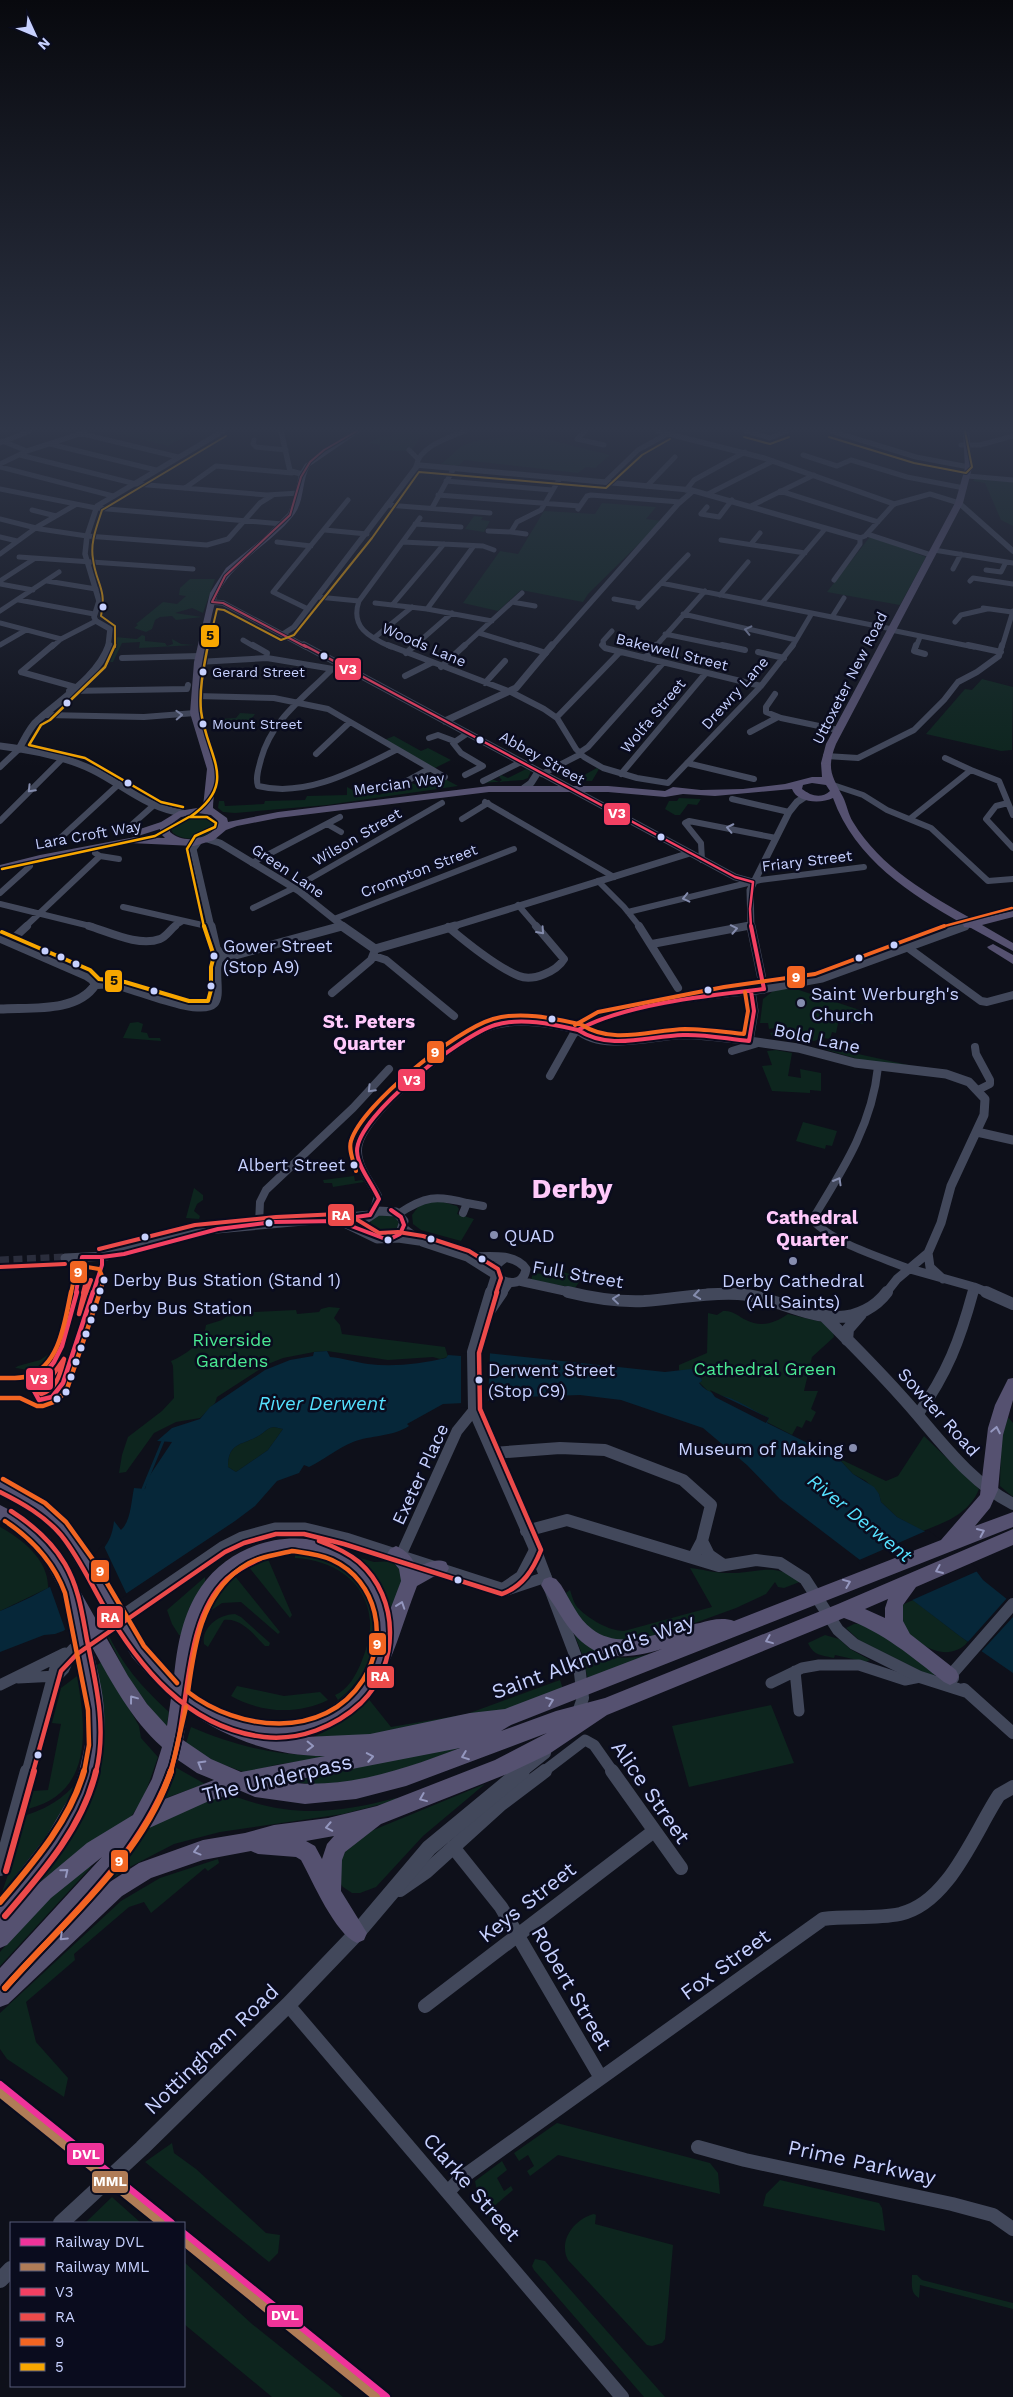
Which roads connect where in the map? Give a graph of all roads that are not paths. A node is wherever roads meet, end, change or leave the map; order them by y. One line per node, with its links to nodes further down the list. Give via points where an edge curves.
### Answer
1 (15, 543): 24 (street)
2 (86, 543): 29 (street)
3 (178, 543): 4 (street)
4 (214, 543)
5 (263, 543): 53 (main road, via 229,570)
6 (284, 543): 19 (street)
7 (314, 543): 19 (street)
8 (360, 543): 48 (street)
9 (402, 543): 52 (street)
10 (421, 543): 17 (street)
11 (644, 543): 90 (street)
12 (742, 543): 18 (street)
13 (813, 543): 23 (street)
14 (860, 543): 37 (street)
15 (899, 543): 22 (street)
16 (938, 543): 22 (main road, Uttoxeter New Road)
17 (444, 544): 20 (street); 57 (street)
18 (751, 544): 23 (street)
19 (311, 546): 61 (street, via 273,592)
20 (473, 547): 21 (street); 62 (street)
21 (494, 548)
22 (933, 552): 25 (street); 74 (main road, Uttoxeter New Road)
23 (805, 553): 56 (street)
24 (0, 554)
25 (961, 554): 31 (street); 34 (street)
26 (688, 555): 41 (street)
27 (20, 557): 28 (street)
28 (34, 558): 29 (street); 40 (street)
29 (88, 562): 33 (street); 43 (street)
30 (748, 562): 47 (street)
31 (1006, 562): 32 (street); 35 (street, via 1000,575)
32 (1013, 563)
33 (194, 569)
34 (953, 569)
35 (986, 570)
36 (60, 572): 38 (street)
37 (834, 580)
38 (47, 581): 43 (street); 44 (street)
39 (970, 581): 42 (street, via 973,578)
40 (0, 583): 44 (street)
41 (661, 583): 45 (street); 59 (street)
42 (1013, 584)
43 (96, 589): 68 (street, via 99,601)
44 (33, 590): 51 (street)
45 (705, 591): 47 (street); 67 (street)
46 (522, 593): 54 (street)
47 (720, 595): 56 (street)
48 (318, 597): 52 (street); 61 (street)
49 (844, 598): 69 (street)
50 (614, 599): 59 (street)
51 (19, 600): 63 (street); 68 (street)
52 (359, 601): 80 (street, Woods Lane, via 355,613 357,620)
53 (212, 602): 77 (street, Abbey Street, via 226,604); 96 (main road)
54 (512, 602): 58 (street); 70 (street)
55 (375, 603): 57 (street)
56 (762, 603): 66 (street)
57 (393, 604): 60 (street)
58 (536, 606)
59 (639, 606)
60 (412, 607): 62 (street); 80 (street)
61 (308, 609): 77 (street, via 294,627)
62 (427, 609): 65 (street)
63 (2, 610)
64 (1013, 612): 71 (street, via 984,608 977,613 961,615); 88 (street)
65 (452, 613): 70 (street); 89 (street)
66 (812, 613): 69 (street); 83 (street, Drewry Lane)
67 (683, 614): 78 (street); 83 (street, one-way to 67)
68 (95, 617): 81 (street); 109 (street, via 110,629 111,638 98,664)
69 (832, 617): 74 (street)
70 (492, 621): 76 (street)
71 (955, 622)
72 (0, 623): 73 (street)
73 (26, 630): 81 (street); 84 (street)
74 (892, 630): 79 (street); 120 (main road, Uttoxeter New Road)
75 (612, 631): 86 (street, Bakewell Street, via 601,644)
76 (479, 633): 90 (street); 101 (street)
77 (283, 634): 103 (street, Abbey Street)
78 (666, 634): 85 (street); 94 (street)
79 (920, 637): 88 (street); 91 (street, via 914,651)
80 (374, 638): 89 (street, Woods Lane)
81 (61, 639): 109 (street, via 21,672)
82 (243, 640): 93 (street, via 266,652)
83 (796, 640): 95 (street, Drewry Lane)
84 (0, 645)
85 (745, 650)
86 (620, 652): 94 (street, Bakewell Street); 116 (street)
87 (758, 652): 95 (street)
88 (1001, 652): 132 (street, via 977,672 958,682 910,733 858,758)
89 (406, 653): 97 (street, Woods Lane)
90 (546, 653): 110 (street)
91 (925, 654)
92 (122, 658): 96 (street)
93 (266, 658): 96 (street); 102 (street)
94 (645, 658): 98 (street, Bakewell Street)
95 (784, 658): 108 (street, Drewry Lane)
96 (199, 659): 112 (main road)
97 (431, 663): 101 (street, Woods Lane); 105 (street)
98 (663, 663): 104 (street, Bakewell Street); 129 (street)
99 (493, 664): 100 (street)
100 (503, 664): 106 (street)
101 (442, 667): 106 (street, Woods Lane)
102 (332, 669): 103 (street); 113 (street)
103 (350, 670): 118 (street, Abbey Street)
104 (705, 674): 108 (street, Bakewell Street); 140 (street, Wolfa Street)
105 (404, 676)
106 (485, 682): 110 (street, Woods Lane)
107 (188, 685): 109 (street, via 187,689)
108 (761, 686): 134 (street, Drewry Lane)
109 (72, 689): 115 (street)
110 (510, 692): 116 (street); 118 (street)
111 (775, 694): 117 (street, via 766,712)
112 (196, 696): 113 (street); 114 (main road)
113 (295, 702): 119 (street, via 331,710); 126 (street, via 276,722 262,754 256,784 264,788 292,788 339,778)
114 (195, 714): 115 (street, one-way to 114); 159 (main road, via 212,769)
115 (46, 715): 127 (street, via 37,720)
116 (557, 717): 129 (street)
117 (778, 717): 120 (street); 121 (street)
118 (445, 721): 122 (street, Abbey Street)
119 (350, 722): 126 (street); 128 (street)
120 (838, 730): 132 (main road, Uttoxeter New Road)
121 (750, 732)
122 (468, 733): 124 (street); 133 (street, Abbey Street)
123 (429, 738): 124 (street, via 438,735)
124 (454, 741): 141 (street, via 455,748 483,766)
125 (0, 746): 127 (street)
126 (396, 750): 136 (street)
127 (16, 751): 130 (street); 135 (street)
128 (316, 754)
129 (580, 754): 137 (street); 139 (street)
130 (63, 758): 149 (street, via 82,764); 175 (street, one-way to 175)
131 (945, 758): 138 (street)
132 (826, 760): 147 (main road, Uttoxeter New Road); 155 (main road, Uttoxeter New Road, via 826,774)
133 (521, 762): 139 (street, Abbey Street); 142 (street)
134 (687, 763): 145 (street); 148 (street, Drewry Lane)
135 (0, 767)
136 (429, 769): 143 (street); 150 (street)
137 (604, 770): 140 (street)
138 (971, 770): 163 (street, via 999,781); 172 (street)
139 (540, 773): 151 (street, Abbey Street); 153 (street)
140 (621, 774): 148 (street)
141 (465, 775)
142 (492, 776): 144 (street); 146 (street)
143 (445, 777)
144 (500, 780)
145 (754, 780)
146 (483, 781)
147 (802, 781): 155 (main road, via 820,779); 158 (main road, Mercian Way, via 784,787); 160 (main road, via 798,790)
148 (668, 783)
149 (119, 784): 165 (street); 180 (street)
150 (401, 784): 152 (street); 156 (street)
151 (560, 784): 153 (main road, Mercian Way); 154 (main road, Mercian Way); 157 (street, Abbey Street)
152 (408, 788)
153 (524, 788): 157 (main road, Mercian Way); 173 (main road, Mercian Way, via 445,793 236,823)
154 (608, 788): 157 (main road, Mercian Way); 158 (main road, Mercian Way, via 665,794)
155 (833, 788): 160 (main road, via 827,798); 169 (main road, Uttoxeter New Road); 172 (street, via 857,792 887,810)
156 (392, 789)
157 (571, 789): 188 (street, Abbey Street)
158 (741, 792): 160 (main road, Mercian Way, via 783,792)
159 (208, 794): 167 (main road, Lara Croft Way); 173 (main road, via 208,808)
160 (808, 797): 168 (street, via 797,802); 169 (main road)
161 (732, 799): 168 (street)
162 (442, 803): 166 (street, Wilson Street)
163 (1008, 803): 170 (street); 186 (street, via 996,806 986,819)
164 (426, 805): 166 (street, Wilson Street)
165 (156, 807): 167 (street); 176 (street); 178 (street)
166 (433, 808): 201 (street, Wilson Street)
167 (185, 812): 173 (main road); 176 (main road, Lara Croft Way)
168 (789, 812): 182 (street)
169 (843, 813): 212 (main road, Uttoxeter New Road, via 854,831 884,865)
170 (1013, 815)
171 (340, 817): 177 (street)
172 (911, 818): 198 (street, via 931,828 988,881)
173 (218, 819): 183 (main road)
174 (462, 820): 197 (street, via 487,802)
175 (0, 821)
176 (166, 823): 185 (main road, via 166,834); 191 (main road, Lara Croft Way, via 136,834)
177 (327, 824): 179 (street); 192 (street)
178 (127, 826)
179 (341, 832)
180 (64, 835): 181 (street); 184 (street)
181 (73, 836)
182 (776, 838): 190 (street, one-way to 190, via 696,821 685,823 701,843); 200 (street)
183 (203, 840): 185 (main road, Lara Croft Way); 192 (street, Green Lane, via 220,843); 215 (street, via 195,846 194,853)
184 (56, 842)
185 (182, 842): 195 (main road, Lara Croft Way, via 130,840 40,858)
186 (1013, 848)
187 (514, 849): 210 (street, Crompton Street)
188 (690, 853): 190 (street, Abbey Street); 197 (street)
189 (120, 859): 208 (street, via 98,854)
190 (702, 860): 200 (street, Abbey Street, via 741,880)
191 (0, 863)
192 (252, 863): 201 (street, Green Lane)
193 (30, 866): 196 (street)
194 (864, 868): 200 (street, Friary Street)
195 (5, 871): 196 (street)
196 (19, 875): 202 (street)
197 (614, 876): 199 (street)
198 (1013, 879)
199 (598, 881): 204 (street); 207 (street)
200 (753, 882): 207 (street, Friary Street, one-way to 207); 213 (street, via 750,890)
201 (294, 888): 206 (street, Wilson Street); 210 (street, Green Lane)
202 (0, 893)
203 (0, 904): 208 (street)
204 (518, 905): 216 (street); 216 (street, one-way to 216, via 564,958 562,964 532,978 522,978)
205 (123, 907): 211 (street)
206 (253, 908)
207 (628, 912): 219 (street)
208 (40, 913): 211 (street, via 149,940 163,937); 217 (street)
209 (1013, 914): 212 (main road)
210 (334, 919): 214 (street, Green Lane)
211 (183, 921): 215 (street)
212 (969, 924): 220 (street); 221 (main road); 224 (main road)
213 (751, 925): 219 (street, one-way to 213); 227 (street)
214 (342, 926): 222 (street, Green Lane); 223 (street, via 228,957)
215 (211, 927): 223 (street)
216 (448, 927): 222 (street)
217 (16, 936)
218 (0, 938): 225 (street, via 87,976)
219 (652, 944): 226 (street)
220 (907, 947): 227 (street, via 817,980); 230 (street, via 984,1002)
221 (1013, 948)
222 (375, 952): 229 (street); 233 (street, Green Lane)
223 (221, 956): 231 (street, via 216,964)
224 (1013, 960)
225 (95, 985): 231 (street, via 114,985 197,1008); 232 (street, via 85,997 62,1004)
226 (678, 988)
227 (764, 988): 228 (street)
228 (751, 991): 234 (street, via 685,1000 602,1018); 235 (street)
229 (332, 993)
230 (1013, 995)
231 (213, 1005)
232 (0, 1009)
233 (454, 1016)
234 (578, 1030): 235 (street, via 586,1036 619,1042 684,1035); 240 (street, via 543,1023 491,1026 457,1045); 241 (street)
235 (754, 1042): 237 (street); 238 (street, Bold Lane, via 798,1048)
236 (975, 1048): 242 (street, via 990,1080 990,1084)
237 (732, 1051)
238 (878, 1067): 242 (street, Bold Lane, via 935,1071 966,1081); 260 (street, one-way to 238, via 834,1236 812,1218 844,1169 865,1124)
239 (388, 1069): 251 (street, one-way to 251, via 353,1108 266,1190 260,1202)
240 (418, 1074): 247 (street, via 359,1139 362,1170 378,1196)
241 (550, 1076)
242 (978, 1090): 243 (street, via 986,1102)
243 (977, 1132): 244 (street); 256 (street, via 951,1186 941,1223)
244 (1013, 1140)
245 (467, 1203): 246 (street); 248 (street, via 431,1196); 249 (street)
246 (483, 1206)
247 (371, 1214): 248 (street, via 387,1210); 250 (street); 253 (street, via 364,1224)
248 (398, 1214): 252 (street, via 403,1220)
249 (463, 1214)
250 (338, 1220): 251 (street); 253 (street)
251 (259, 1224): 258 (street, via 217,1229 111,1257)
252 (403, 1228): 254 (street); 255 (street)
253 (368, 1234): 254 (street, via 376,1239)
254 (390, 1238): 255 (street)
255 (422, 1242): 257 (street)
256 (928, 1253): 260 (street, Full Street); 262 (street, via 930,1267)
257 (466, 1257): 259 (street); 261 (street)
258 (65, 1258)
259 (505, 1258): 261 (street, via 496,1264); 263 (street, via 518,1260 525,1267 525,1275)
260 (910, 1269): 262 (street); 266 (street, Full Street, via 897,1279 881,1300)
261 (494, 1276): 263 (street); 268 (street)
262 (943, 1279): 264 (street)
263 (514, 1282): 267 (street, Full Street, one-way to 263, via 741,1294 712,1293 642,1301 585,1296); 268 (street)
264 (974, 1287): 265 (street); 272 (street, via 952,1358)
265 (1013, 1304)
266 (865, 1311): 267 (street, Full Street, via 838,1317); 269 (street, via 851,1324)
267 (823, 1315): 269 (street, Sowter Road)
268 (480, 1323): 271 (street, via 473,1352)
269 (846, 1339): 272 (street, Sowter Road)
270 (1013, 1384): 281 (main road, one-way to 270, via 988,1497 997,1424)
271 (474, 1408): 273 (street, Nottingham Road); 283 (street, Exeter Place, via 457,1431)
272 (918, 1414): 275 (street, Sowter Road, via 976,1478 992,1493)
273 (493, 1453): 278 (street, Nottingham Road); 280 (street, via 560,1448 605,1450 656,1468 683,1480 711,1505)
274 (0, 1485): 309 (main road, Saint Alkmund's Way, via 52,1517 81,1552 124,1629 160,1677 184,1698)
275 (1013, 1504)
276 (0, 1512): 291 (main road, via 39,1538)
277 (1013, 1518): 281 (main road, Saint Alkmund's Way, one-way to 277)
278 (526, 1530): 282 (street, Nottingham Road); 284 (street, via 567,1520)
279 (1013, 1537): 290 (main road, one-way to 290, via 910,1582)
280 (702, 1540): 284 (street); 285 (street, via 709,1555)
281 (948, 1543): 294 (main road, Saint Alkmund's Way, one-way to 281)
282 (535, 1549): 288 (street, Nottingham Road); 289 (street, via 525,1572)
283 (399, 1555): 286 (street); 287 (main road, via 407,1565); 296 (street, via 305,1528 275,1528 242,1537 222,1547)
284 (693, 1558): 285 (street)
285 (725, 1566): 300 (street, via 764,1560 790,1567 810,1586 848,1640)
286 (440, 1568): 287 (main road); 289 (street)
287 (410, 1581): 297 (main road, one-way to 287)
288 (548, 1581): 289 (street); 294 (main road, via 579,1629 594,1641 609,1646 632,1648 699,1629); 312 (street, Nottingham Road, via 579,1665 583,1698 576,1717 550,1749)
289 (502, 1588)
290 (894, 1593): 293 (main road); 295 (main road, via 892,1618)
291 (76, 1600): 306 (main road, one-way to 291, via 570,1714 385,1784 332,1793 268,1790 228,1779 194,1760 154,1726 114,1670); 322 (main road, via 78,1627 91,1684 96,1730 94,1752 85,1787 68,1821 51,1848)
292 (1013, 1604): 299 (street)
293 (844, 1610): 295 (main road, via 872,1620); 306 (main road, one-way to 306)
294 (735, 1628): 308 (main road, Saint Alkmund's Way, one-way to 294)
295 (904, 1639): 299 (main road)
296 (73, 1649): 301 (street); 302 (street, via 62,1673)
297 (384, 1651): 309 (main road, via 371,1681 361,1693 339,1713 319,1723 278,1732); 326 (main road, via 382,1615 377,1596 365,1576 349,1560 322,1548 296,1545 275,1547 244,1559 228,1570 208,1591 193,1621 175,1732 160,1784 149,1806 133,1832 91,1883)
298 (795, 1671): 300 (street, via 810,1666 841,1664 866,1667 904,1680); 303 (street); 307 (street)
299 (950, 1676): 305 (street)
300 (920, 1677): 305 (street)
301 (18, 1678): 302 (street); 304 (street)
302 (52, 1678): 319 (street)
303 (771, 1683)
304 (0, 1685)
305 (967, 1692): 310 (street)
306 (612, 1704): 312 (main road)
307 (799, 1711)
308 (505, 1718): 309 (main road, Saint Alkmund's Way, one-way to 308, via 268,1742 321,1746 354,1745 484,1719); 325 (main road, The Underpass, one-way to 308, via 43,1892 87,1854 124,1830 179,1802 268,1775 462,1738 486,1730)
309 (230, 1725)
310 (1013, 1733)
311 (588, 1740): 315 (street, Alice Street); 317 (street, Nottingham Road, via 582,1740 540,1773 476,1824)
312 (506, 1773): 314 (main road, one-way to 314); 321 (street, Nottingham Road, via 429,1848)
313 (1013, 1787): 330 (street, Fox Street, via 999,1795 949,1877 919,1908 888,1916 823,1919)
314 (377, 1816): 316 (main road, one-way to 316); 320 (main road, via 348,1835 334,1851 330,1868)
315 (654, 1831): 318 (street, Alice Street); 324 (street, Keys Street)
316 (245, 1843): 320 (main road, via 288,1844 301,1848 311,1857); 327 (main road, one-way to 327, via 179,1857 126,1882 85,1915)
317 (453, 1847): 321 (street, Nottingham Road, via 426,1872); 324 (street, Robert Street, via 492,1893)
318 (681, 1868)
319 (0, 1869)
320 (333, 1894): 323 (main road, via 346,1920)
321 (386, 1900): 323 (street, Nottingham Road)
322 (0, 1912)
323 (357, 1933): 328 (street, Nottingham Road)
324 (518, 1935): 329 (street, Keys Street); 330 (street, Robert Street)
325 (0, 1938)
326 (0, 1984)
327 (0, 1996)
328 (288, 2005): 332 (street, Clarke Street); 333 (street, Nottingham Road)
329 (425, 2006)
330 (601, 2078): 332 (street, Fox Street, via 460,2179)
331 (698, 2147): 334 (street, Prime Parkway, via 961,2206 993,2215)
332 (448, 2192): 337 (street, Clarke Street)
333 (62, 2222)
334 (1013, 2230)
335 (10, 2270): 336 (street)
336 (0, 2280)
337 (622, 2397)

